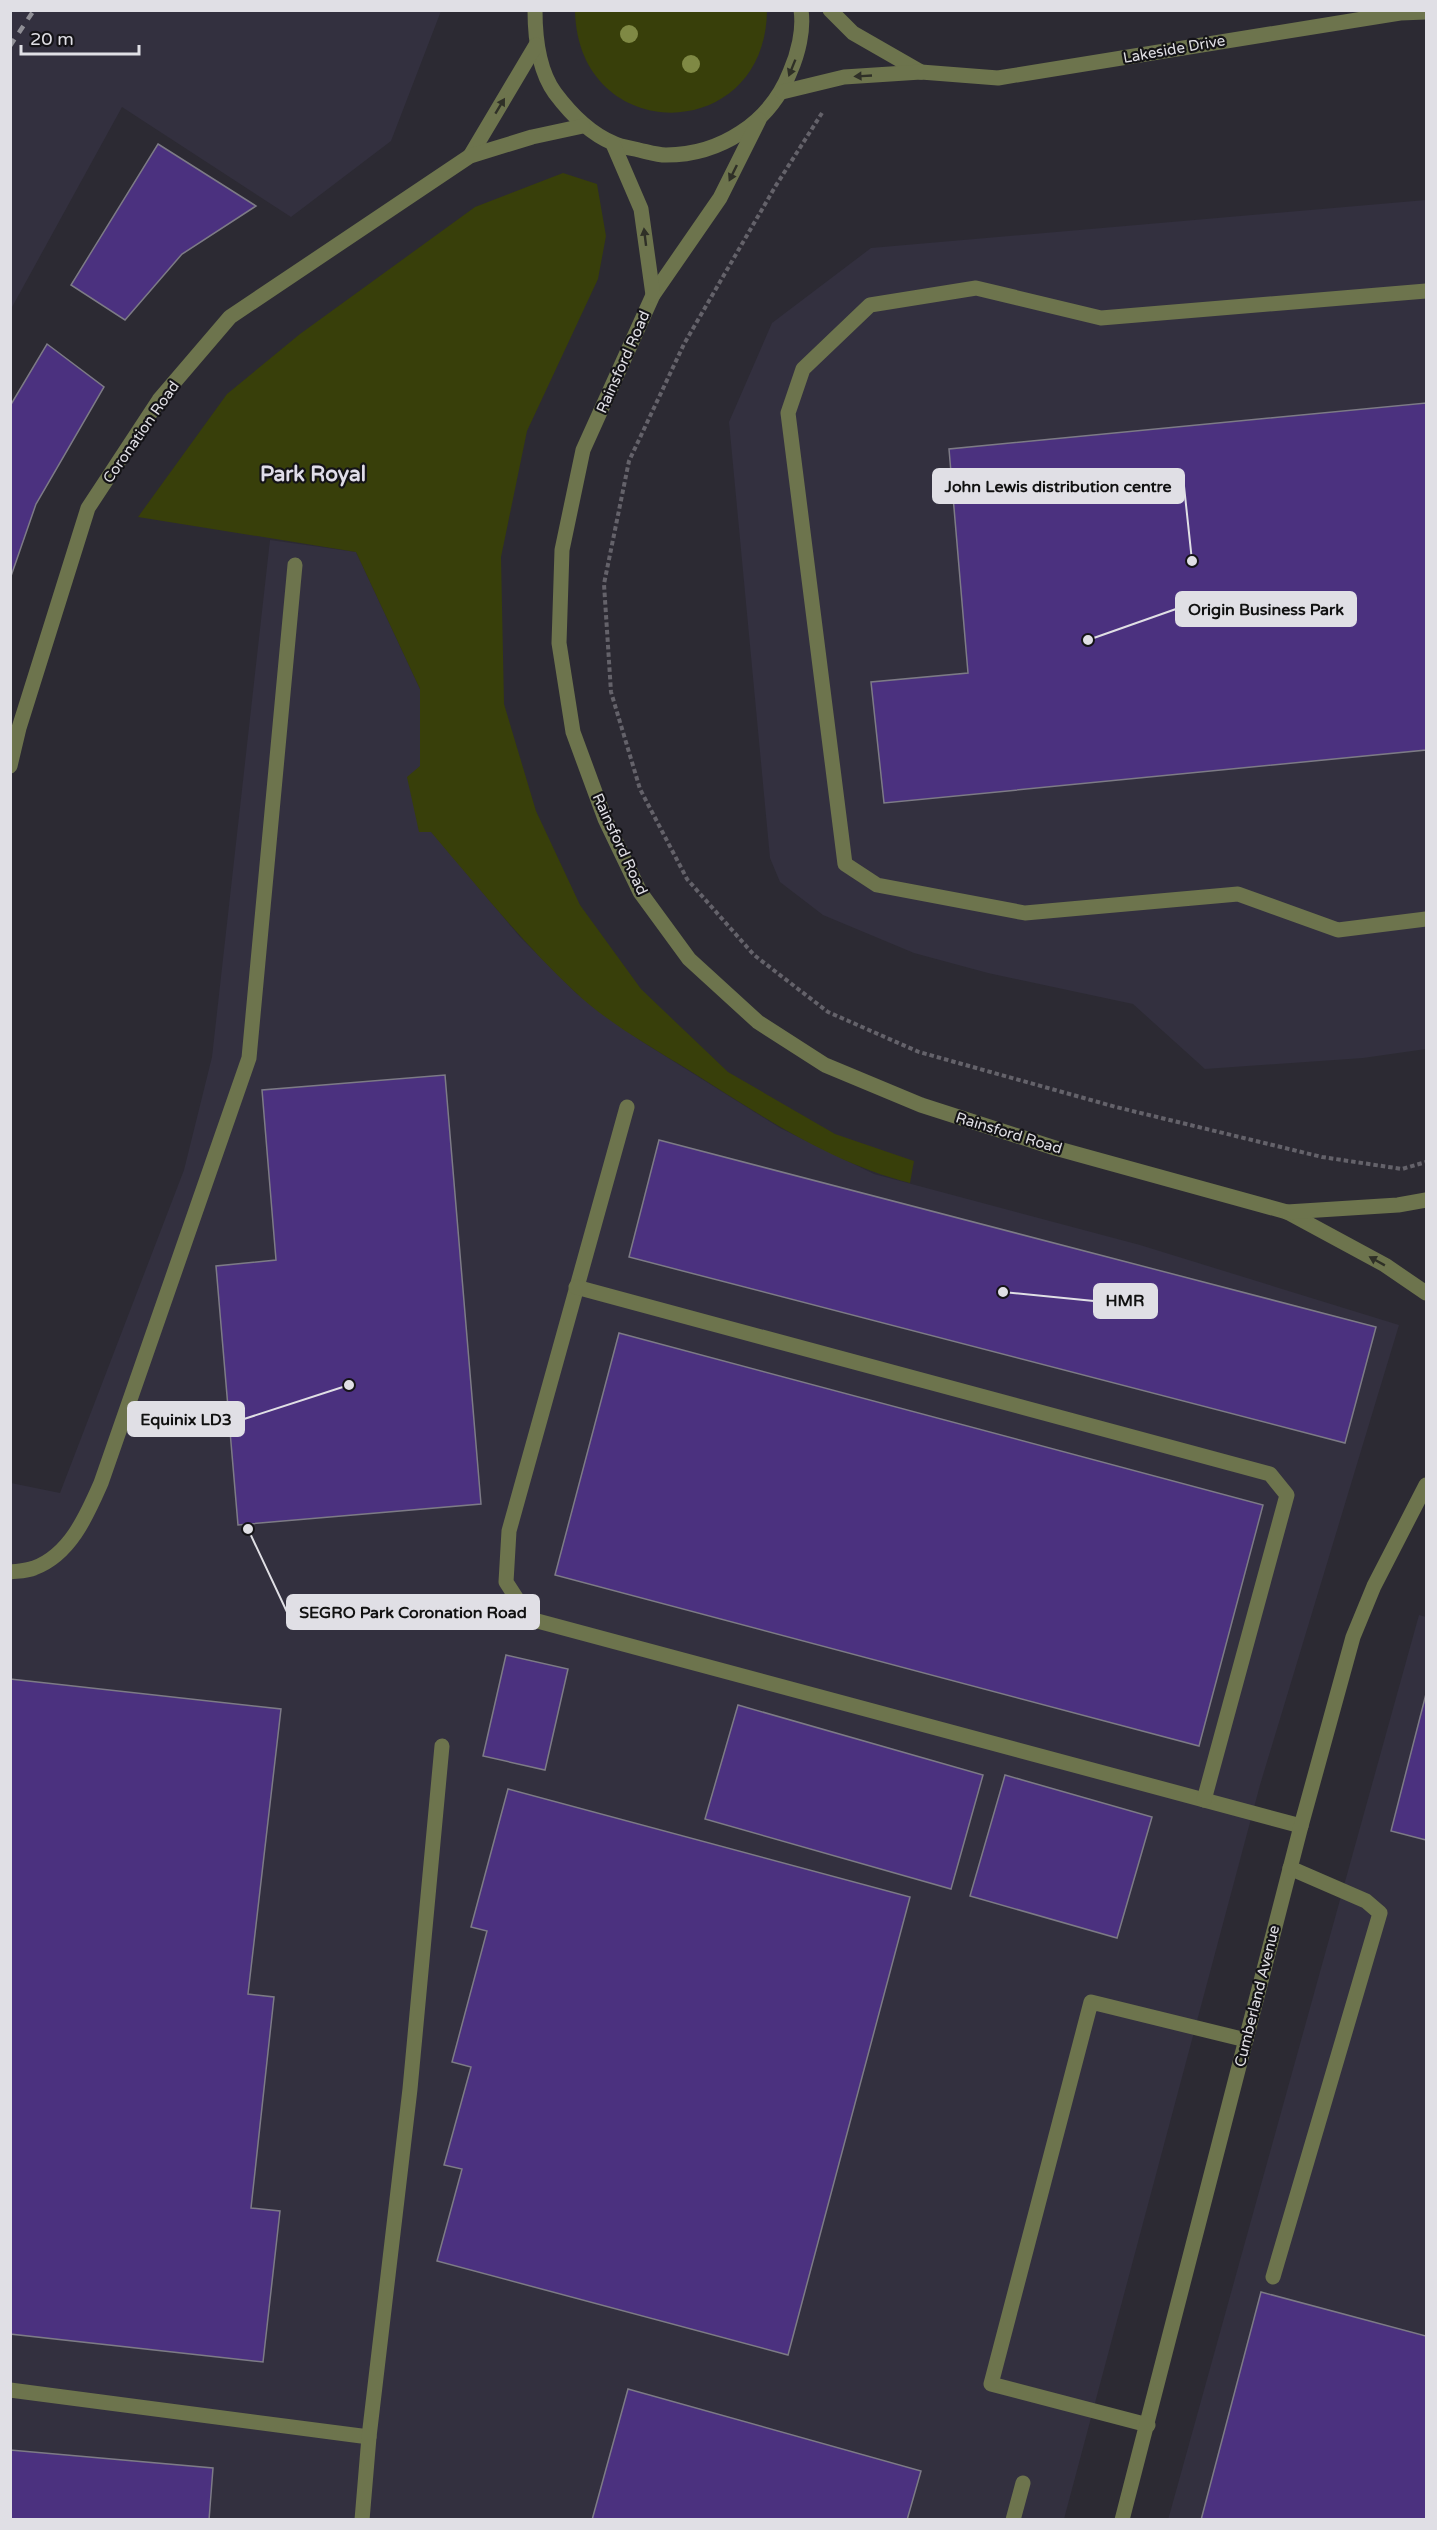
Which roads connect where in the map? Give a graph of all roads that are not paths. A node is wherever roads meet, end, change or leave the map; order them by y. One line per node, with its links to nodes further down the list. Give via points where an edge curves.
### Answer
1 (535, 10): 6 (street)
2 (801, 10): 8 (street, one-way to 8, via 796,58)
3 (830, 10): 7 (street, Lakeside Drive, via 854,33)
4 (1400, 12): 5 (street, Lakeside Drive); 7 (street, Lakeside Drive, via 998,78)
5 (1426, 12)
6 (536, 45): 10 (street, via 554,92); 12 (street, Coronation Road, one-way to 6)
7 (921, 72): 8 (street, Lakeside Drive, one-way to 8, via 844,77)
8 (782, 92): 9 (street)
9 (759, 120): 11 (street, via 734,138 701,151 664,155); 14 (street, Rainsford Road, one-way to 14, via 720,198)
10 (584, 126): 11 (street); 12 (street, Coronation Road)
11 (613, 144): 14 (street, Rainsford Road, one-way to 11, via 641,209)
12 (470, 156): 16 (street, Coronation Road, via 230,317 159,400 88,508)
13 (1426, 291): 17 (street, via 1101,318 976,288 870,305 803,369 788,413 845,864 877,885 1025,913 1238,894 1338,930)
14 (652, 295): 20 (street, Rainsford Road, via 583,450 562,550 559,643 573,732 605,819 640,892 689,959 758,1022 825,1065 921,1105 1055,1148)
15 (295, 565): 24 (street, via 249,1058 86,1519 60,1552 34,1568)
16 (10, 766)
17 (1426, 919)
18 (627, 1107): 21 (street)
19 (1426, 1200): 20 (street, Rainsford Road)
20 (1287, 1212): 22 (street, Rainsford Road, one-way to 20, via 1385,1265)
21 (576, 1287): 26 (street, via 509,1531 506,1582 530,1619); 26 (street, via 1270,1474 1287,1495)
22 (1426, 1293)
23 (1426, 1485): 27 (street, Cumberland Avenue, via 1374,1586 1353,1637)
24 (10, 1572)
25 (442, 1746): 33 (street, via 410,2089)
26 (1204, 1800): 27 (street)
27 (1301, 1826): 28 (street, Cumberland Avenue)
28 (1290, 1868): 29 (street, Cumberland Avenue); 30 (street, via 1366,1901 1380,1913)
29 (1246, 2040): 32 (street, Cumberland Avenue); 32 (street, via 1091,2002 991,2384)
30 (1273, 2277)
31 (10, 2390): 33 (street)
32 (1148, 2425): 37 (street, Cumberland Avenue)
33 (369, 2437): 35 (street)
34 (1023, 2483): 36 (street)
35 (362, 2520)
36 (1013, 2520)
37 (1122, 2520)

